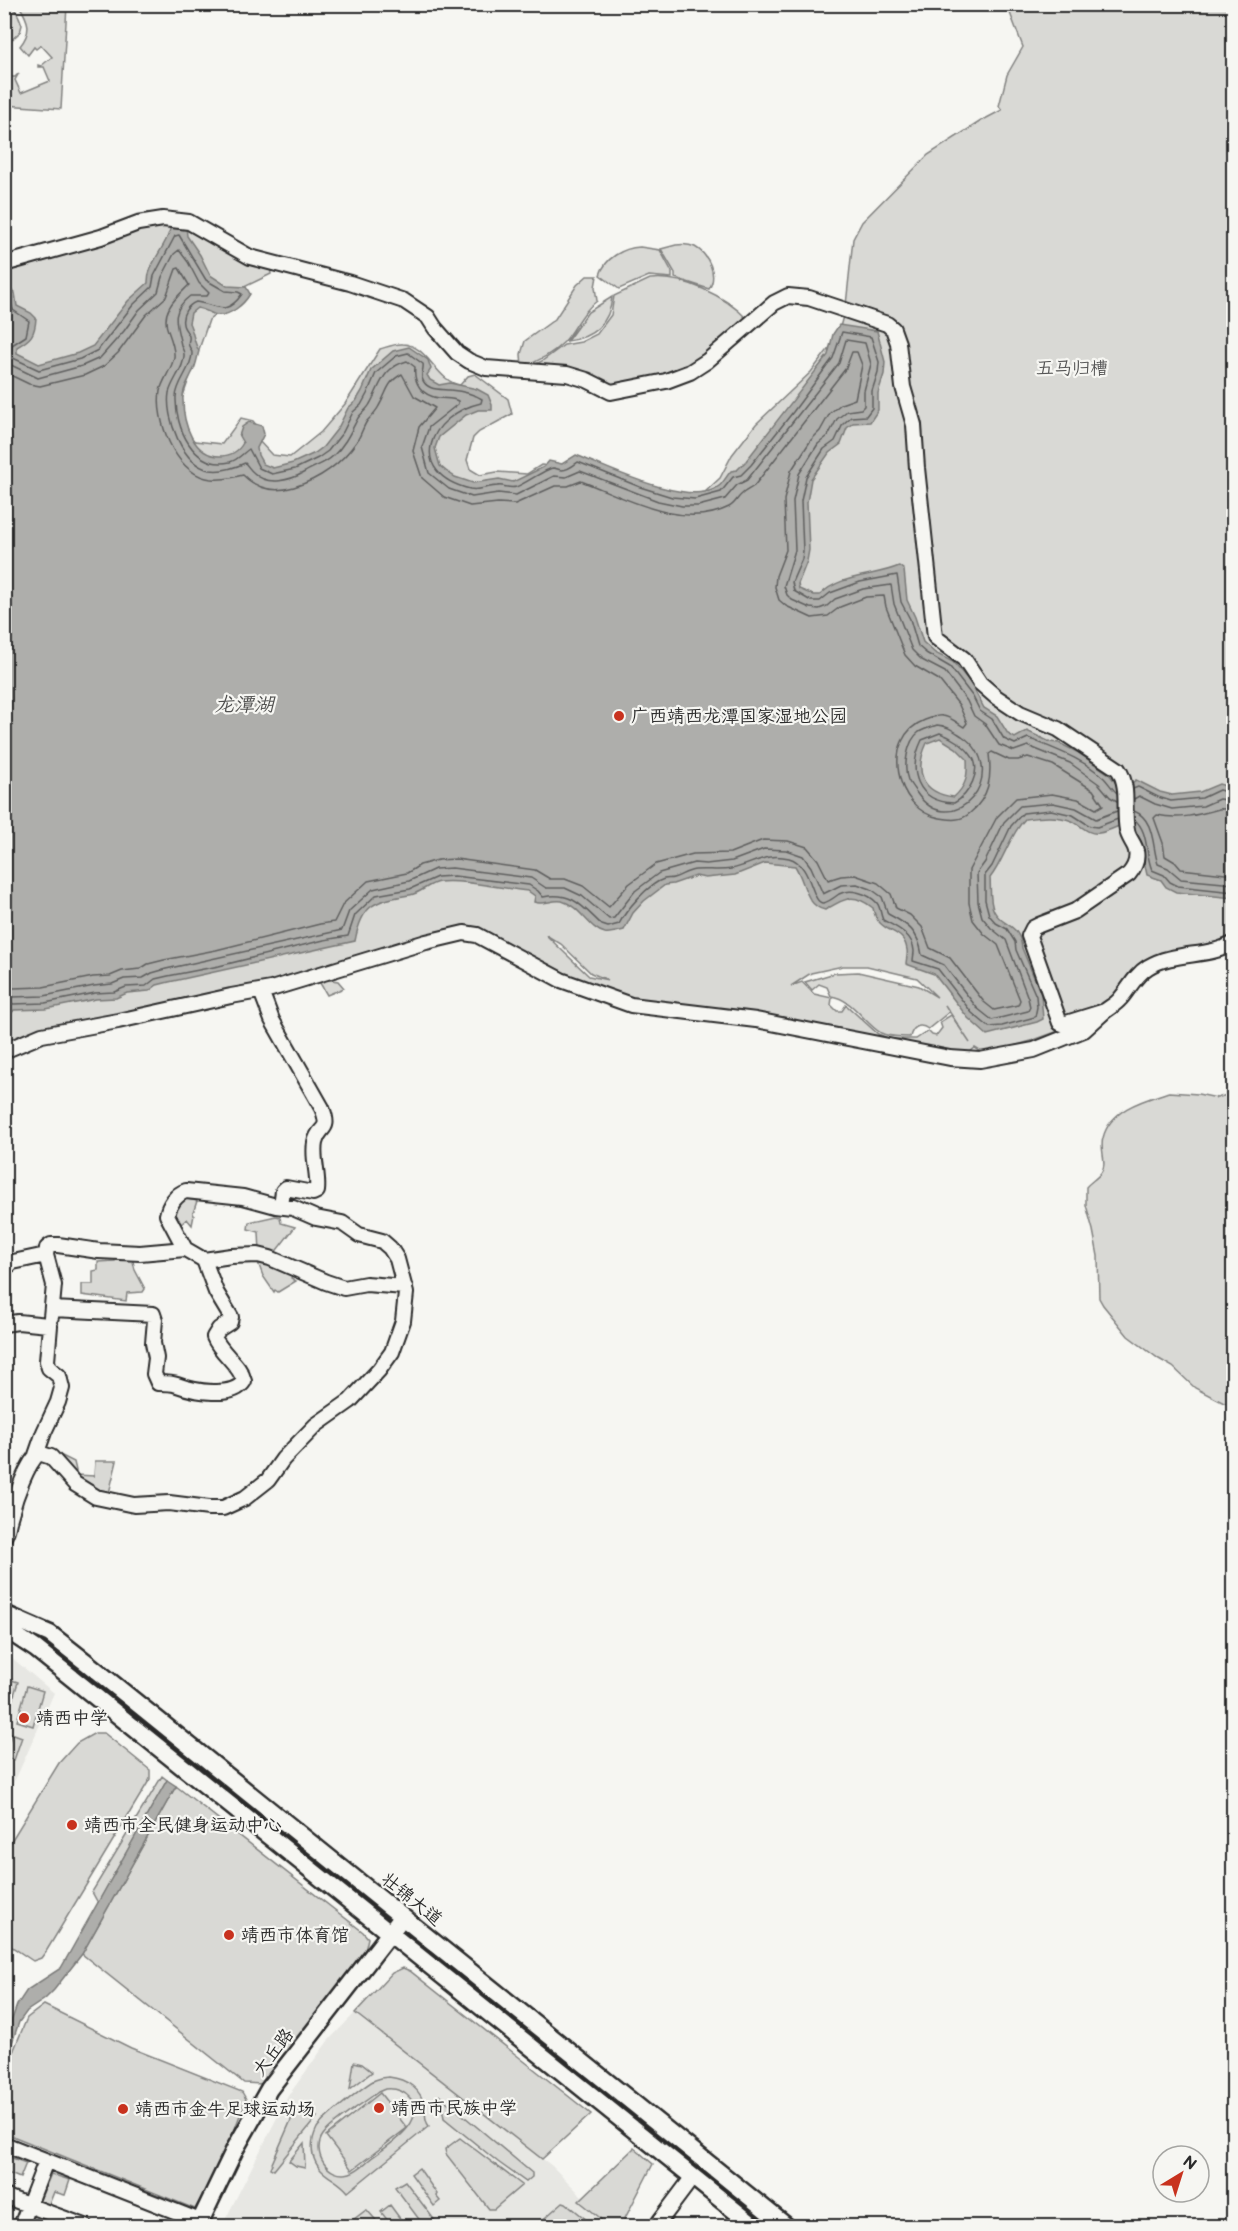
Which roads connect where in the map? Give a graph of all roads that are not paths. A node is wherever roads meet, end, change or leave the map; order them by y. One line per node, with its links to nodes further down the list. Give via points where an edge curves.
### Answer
1 (4, 264): 4 (street, via 138,223 186,222 250,258 404,301 428,317 453,348 475,364 567,374 611,392 690,372 784,297 809,298 887,324 898,343 903,387 914,425 935,637 964,658 990,693 1014,710 1058,729 1122,774 1126,827 1136,852 1134,866 1129,874 1076,911 1039,925 1029,936 1060,1023)
2 (1233, 943): 4 (street, via 1222,950 1180,956 1147,968 1119,1002)
3 (261, 991): 4 (street, via 464,933 477,935 561,980 631,1005 756,1020 950,1058 980,1060 1034,1050 1084,1030); 5 (street, via 42,1035); 6 (street, via 272,1020 327,1121 315,1143 317,1191 286,1188)
4 (1105, 1011)
5 (4, 1051)
6 (281, 1206): 7 (street, via 243,1197 183,1192 167,1215); 11 (street, via 338,1222 357,1234 382,1241 397,1258)
7 (185, 1249): 8 (street, via 140,1253 58,1245 48,1246); 9 (street)
8 (46, 1255): 10 (street, via 13,1262); 12 (street, via 54,1285)
9 (204, 1260): 11 (street, via 258,1256 344,1288 366,1284); 12 (street, via 231,1317 214,1337 242,1375 243,1383 236,1388 199,1392 156,1381 155,1316 151,1313)
10 (4, 1269)
11 (405, 1287): 15 (street, via 403,1321 385,1363 347,1404 310,1430 268,1480 236,1503 209,1509 104,1500 81,1489 48,1454)
12 (53, 1309): 14 (street)
13 (4, 1324): 14 (street)
14 (48, 1324): 15 (street, via 47,1361 62,1388)
15 (36, 1455): 16 (street)
16 (4, 1537)
17 (4, 1614): 19 (main road, 壮锦大道, via 50,1634)
18 (4, 1628): 20 (main road, via 36,1649)
19 (408, 1921): 20 (main road, 大丘路); 33 (main road, 壮锦大道)
20 (395, 1938): 24 (main road); 27 (main road, 大丘路, via 269,2089 235,2149)
21 (4, 2144): 23 (street)
22 (4, 2150): 23 (street)
23 (47, 2164): 26 (street); 27 (street)
24 (692, 2178): 31 (street); 32 (main road)
25 (4, 2196): 26 (street)
26 (31, 2206): 28 (street); 29 (street); 30 (street)
27 (201, 2225)
28 (21, 2226)
29 (26, 2226)
30 (86, 2226)
31 (656, 2226)
32 (754, 2226)
33 (786, 2226)

